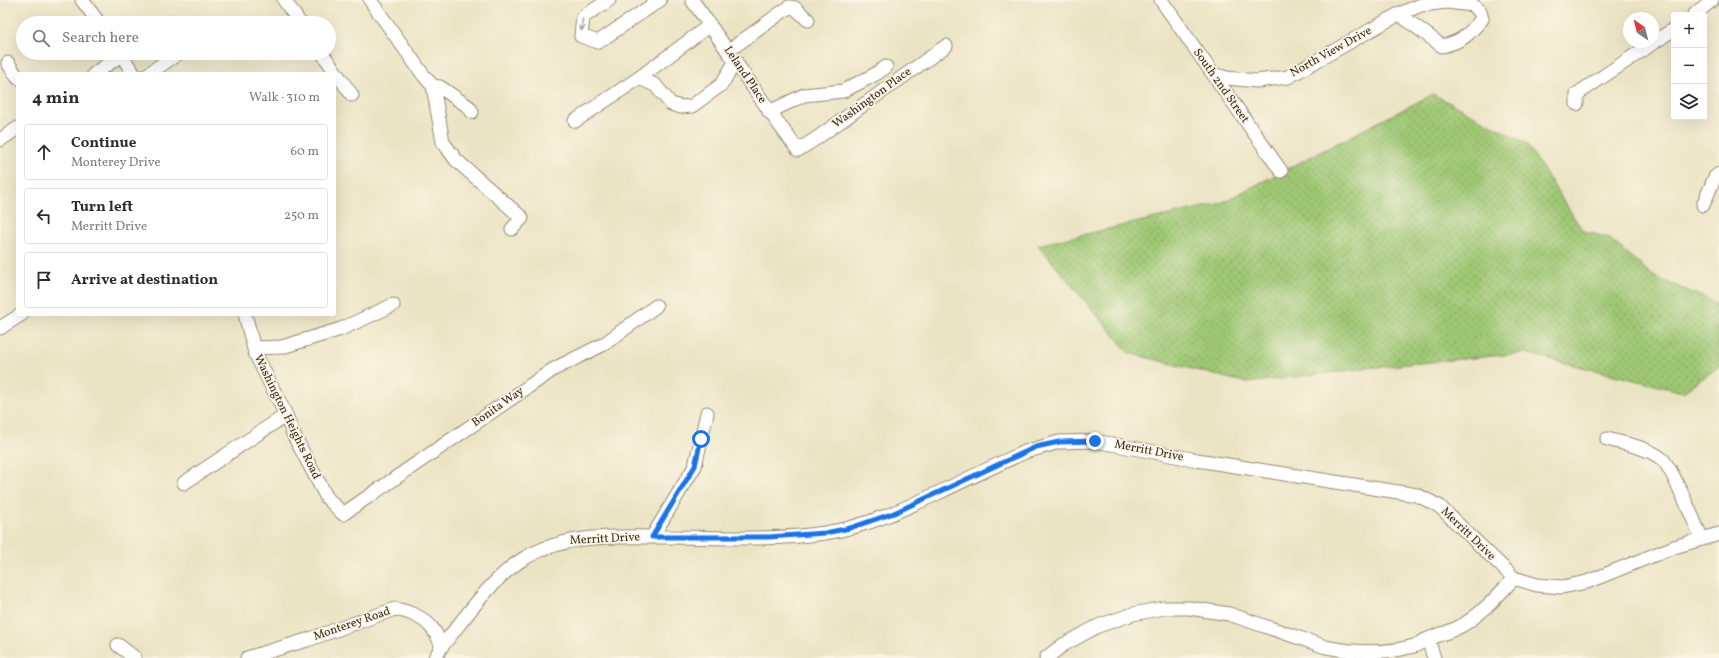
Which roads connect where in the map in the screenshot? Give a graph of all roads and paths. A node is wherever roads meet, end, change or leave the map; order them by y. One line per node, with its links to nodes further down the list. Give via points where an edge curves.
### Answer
1 (82, 0): 11 (street)
2 (284, 0): 12 (street)
3 (370, 0): 32 (street)
4 (609, 0): 5 (street, one-way to 5, via 583,18 581,36 598,42)
5 (660, 0)
6 (692, 0): 14 (street, Leland Place)
7 (1161, 0): 29 (street, South 2nd Street)
8 (1712, 0): 9 (street)
9 (1698, 12)
10 (1399, 14): 10 (street, North View Drive, via 1442,46 1454,43 1469,34 1482,19 1480,12 1473,5 1447,2 1421,6); 29 (street, North View Drive, via 1288,77 1257,81)
11 (94, 16)
12 (295, 16)
13 (808, 20): 17 (street, via 795,8 789,7)
14 (710, 25): 17 (street, Leland Place); 31 (street)
15 (1671, 31): 34 (street, via 1577,94)
16 (946, 46): 40 (street, Washington Place)
17 (732, 56): 31 (street, via 721,85 692,106 681,108 671,104 654,85); 36 (street, Leland Place)
18 (112, 60): 24 (street)
19 (124, 60): 25 (street)
20 (169, 60): 26 (street)
21 (327, 60): 27 (street)
22 (8, 64): 30 (street)
23 (886, 67): 36 (street, via 843,91 804,95)
24 (97, 72)
25 (133, 72)
26 (151, 72)
27 (336, 72)
28 (336, 73): 33 (street)
29 (1213, 74): 41 (street, South 2nd Street)
30 (16, 75)
31 (639, 78): 37 (street)
32 (433, 86): 35 (street, via 440,87); 44 (street, via 443,142 456,160 522,218)
33 (352, 95)
34 (1577, 104)
35 (472, 112)
36 (769, 112): 40 (street, Leland Place)
37 (575, 121)
38 (16, 129): 39 (street)
39 (0, 140)
40 (798, 150)
41 (1281, 172)
42 (1719, 174): 43 (street, via 1715,177)
43 (1703, 205)
44 (512, 229)
45 (393, 305): 50 (street, via 333,332 282,347)
46 (656, 306): 55 (street, Bonita Way, via 604,344 554,369)
47 (19, 316): 49 (street)
48 (246, 316): 50 (street, Washington Heights Road)
49 (0, 328)
50 (254, 348): 52 (street, Washington Heights Road)
51 (707, 413): 57 (street, via 695,466)
52 (286, 415): 54 (street); 55 (street, Washington Heights Road, via 293,434 327,498)
53 (1607, 439): 58 (street, via 1644,449 1663,460 1677,484)
54 (184, 483)
55 (343, 514)
56 (1719, 534): 58 (street, Merritt Drive)
57 (652, 537): 59 (street, Merritt Drive, via 769,537 844,529 894,513 1036,447 1083,440 1418,496 1439,506); 62 (street, Merritt Drive, via 579,539 564,541 535,552 502,575)
58 (1702, 540): 59 (street, Merritt Drive, via 1674,547 1574,585 1537,586)
59 (1514, 578): 60 (street, via 1490,604 1457,628)
60 (1428, 639): 66 (street, via 1415,645 1384,651 1340,650 1229,614 1188,608 1164,608 1133,614 1098,626 1063,645); 67 (street)
61 (118, 645): 63 (street)
62 (442, 646): 64 (street, Monterey Road, via 432,627 406,610 395,609); 65 (street, Merritt Drive)
63 (135, 658)
64 (248, 658)
65 (435, 658)
66 (1046, 658)
67 (1434, 658)

